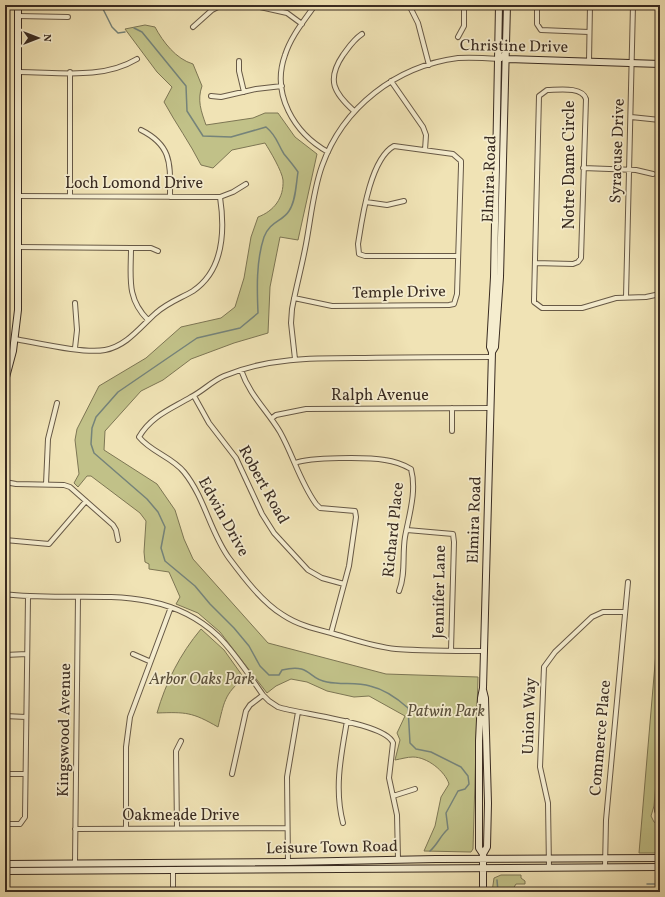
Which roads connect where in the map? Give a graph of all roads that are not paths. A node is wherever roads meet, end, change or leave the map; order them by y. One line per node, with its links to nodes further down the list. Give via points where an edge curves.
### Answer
1 (18, 5): 12 (main road)
2 (222, 5): 15 (street, via 212,10)
3 (251, 5): 14 (street, via 287,13)
4 (315, 5): 14 (street)
5 (409, 5): 26 (street, via 418,23)
6 (464, 5): 18 (street, via 464,26)
7 (508, 5): 21 (main road, Elmira Road)
8 (538, 5): 16 (street, via 537,24 541,30)
9 (590, 5): 16 (street)
10 (633, 5): 24 (street, Syracuse Drive)
11 (499, 8): 20 (main road, Elmira Road); 21 (main road, via 502,53)
12 (18, 16): 13 (street); 27 (main road)
13 (68, 17)
14 (302, 24): 30 (street, via 284,56)
15 (193, 27)
16 (589, 32): 23 (street)
17 (362, 34): 34 (street, via 354,39 334,74 338,96)
18 (458, 37)
19 (137, 59): 28 (street, via 115,70)
20 (498, 59): 21 (street, Christine Drive); 26 (street, Christine Drive, via 458,58); 33 (main road, via 502,63); 62 (main road, Elmira Road, via 494,277 490,347)
21 (506, 59): 23 (main road, Christine Drive); 33 (main road, Elmira Road)
22 (239, 61): 31 (street)
23 (589, 61): 24 (main road, Christine Drive)
24 (632, 62): 25 (main road, Christine Drive); 35 (street, Syracuse Drive)
25 (660, 64)
26 (429, 65): 29 (street, Christine Drive)
27 (19, 72): 28 (street); 44 (main road)
28 (70, 72): 45 (street)
29 (391, 81): 34 (street, Christine Drive); 38 (street, via 423,127 426,135)
30 (282, 86): 31 (street); 39 (street, via 287,109 296,124 306,137)
31 (244, 92): 32 (street, via 221,97)
32 (211, 96)
33 (505, 108): 62 (main road, Elmira Road, via 500,277 495,347)
34 (354, 111): 39 (street, Christine Drive)
35 (631, 117): 36 (street); 41 (street, Syracuse Drive)
36 (660, 120)
37 (141, 130): 46 (street, via 157,140 168,155)
38 (425, 150): 49 (street, via 398,145 391,148 373,176); 53 (street, Temple Drive, via 460,158)
39 (328, 152): 57 (street, Christine Drive, via 317,182)
40 (584, 168): 41 (street); 54 (street, Notre Dame Circle, via 580,259 573,264); 54 (street, Notre Dame Circle, via 585,95 578,91 544,91 539,99)
41 (630, 170): 42 (street); 56 (street, Syracuse Drive)
42 (653, 174)
43 (246, 184): 47 (street, Loch Lomond Drive)
44 (18, 196): 45 (street, Loch Lomond Drive); 50 (main road)
45 (70, 196): 46 (street, Loch Lomond Drive)
46 (170, 197): 47 (street, Loch Lomond Drive)
47 (220, 197): 59 (street, via 222,236 220,252 214,267 198,287 158,311)
48 (404, 201): 49 (street, via 387,205)
49 (366, 202): 53 (street, via 358,244 359,254)
50 (18, 247): 51 (street); 60 (main road, via 18,310)
51 (131, 248): 52 (street, via 152,248); 59 (street, via 132,297 135,305)
52 (158, 251)
53 (458, 256): 57 (street, Temple Drive, via 454,304 332,306)
54 (535, 263): 56 (street, Notre Dame Circle, via 534,300 540,308 588,307)
55 (660, 294): 56 (street)
56 (626, 297)
57 (294, 298): 63 (street, Christine Drive, via 291,320)
58 (75, 303): 61 (street)
59 (148, 320): 61 (street, via 126,341 115,347 96,350)
60 (15, 339): 61 (street); 65 (main road)
61 (75, 348)
62 (492, 354): 63 (street, Edwin Drive); 69 (main road, Elmira Road)
63 (295, 359): 64 (street, Edwin Drive)
64 (241, 370): 66 (street, Edwin Drive, via 212,383); 70 (street, via 254,398)
65 (5, 379)
66 (194, 396): 80 (street, Robert Road, via 209,423 236,458 262,514 274,533 308,570 322,578); 87 (street, Edwin Drive, via 159,415 149,423 139,437 183,471 194,486 229,558 267,603 297,623)
67 (56, 403): 74 (street, via 47,450)
68 (452, 408): 69 (street, Ralph Avenue); 70 (street, Ralph Avenue, via 306,409); 71 (street)
69 (490, 408): 89 (main road, Elmira Road)
70 (272, 418): 72 (street)
71 (452, 431)
72 (295, 463): 76 (street, Richard Place, via 308,459 373,459 386,460 409,468 412,472 412,503); 80 (street, via 311,497 320,508 355,510 349,566)
73 (5, 482): 74 (street)
74 (46, 484): 75 (street, via 70,487)
75 (86, 501): 77 (street, via 49,544); 78 (street, via 113,525)
76 (407, 530): 81 (street, Richard Place, via 403,581); 88 (street, Jennifer Lane, via 452,534 454,542)
77 (5, 540)
78 (118, 540)
79 (628, 582): 86 (street, Commerce Place)
80 (344, 584): 87 (street)
81 (399, 591)
82 (5, 594): 83 (street)
83 (28, 597): 84 (street); 90 (street)
84 (78, 597): 85 (street, via 139,598); 109 (street, Kingswood Avenue)
85 (171, 607): 93 (street); 94 (street, via 205,625 219,637)
86 (624, 612): 114 (street, Union Way, via 603,612 592,617 550,657 544,667 540,767 548,803); 115 (street, Commerce Place)
87 (330, 633): 88 (street, Edwin Drive, via 396,648)
88 (451, 650): 89 (street, Edwin Drive)
89 (484, 651): 113 (main road, Elmira Road, via 488,803 487,847)
90 (26, 654): 92 (street); 97 (street)
91 (134, 654): 93 (street)
92 (5, 655)
93 (149, 661): 110 (street, via 127,732)
94 (263, 694): 95 (street, via 278,707); 102 (street, via 246,711)
95 (298, 712): 98 (street); 112 (street, via 287,777)
96 (5, 716): 97 (street)
97 (26, 717): 101 (street)
98 (347, 721): 105 (street, via 391,739 393,745 389,772); 107 (street, via 338,791)
99 (181, 741): 111 (street, via 176,751)
100 (5, 774): 101 (street)
101 (25, 774): 108 (street, via 25,817 20,824)
102 (232, 774)
103 (660, 778): 106 (street, via 657,811)
104 (415, 789): 105 (street)
105 (393, 796): 117 (street, via 397,819)
106 (660, 817)
107 (343, 822)
108 (5, 824)
109 (75, 828): 110 (street, Oakmeade Drive); 120 (street, Kingswood Avenue)
110 (126, 828): 111 (street, Oakmeade Drive)
111 (177, 828): 112 (street, Oakmeade Drive)
112 (287, 828): 119 (street)
113 (483, 856): 114 (main road, Leisure Town Road); 117 (main road, Leisure Town Road); 125 (main road, Elmira Road)
114 (549, 858): 115 (main road, Leisure Town Road); 124 (street, Union Way)
115 (604, 858): 116 (main road, Leisure Town Road); 122 (street, Commerce Place)
116 (660, 858)
117 (398, 859): 119 (main road, Leisure Town Road)
118 (227, 862): 119 (main road, Leisure Town Road); 120 (main road, Leisure Town Road); 129 (main road, via 178,867)
119 (288, 862): 126 (main road)
120 (75, 863): 121 (main road, Leisure Town Road); 128 (main road, via 65,868)
121 (5, 864)
122 (605, 867): 123 (main road, Leisure Town Road); 124 (main road, Leisure Town Road)
123 (660, 867)
124 (549, 868): 125 (main road, Leisure Town Road)
125 (483, 869): 126 (main road, Leisure Town Road); 131 (main road, Elmira Road)
126 (268, 870): 129 (main road, Leisure Town Road)
127 (5, 871): 128 (main road, Leisure Town Road)
128 (28, 871): 129 (main road, Leisure Town Road)
129 (173, 871): 130 (street)
130 (173, 892)
131 (483, 892)

